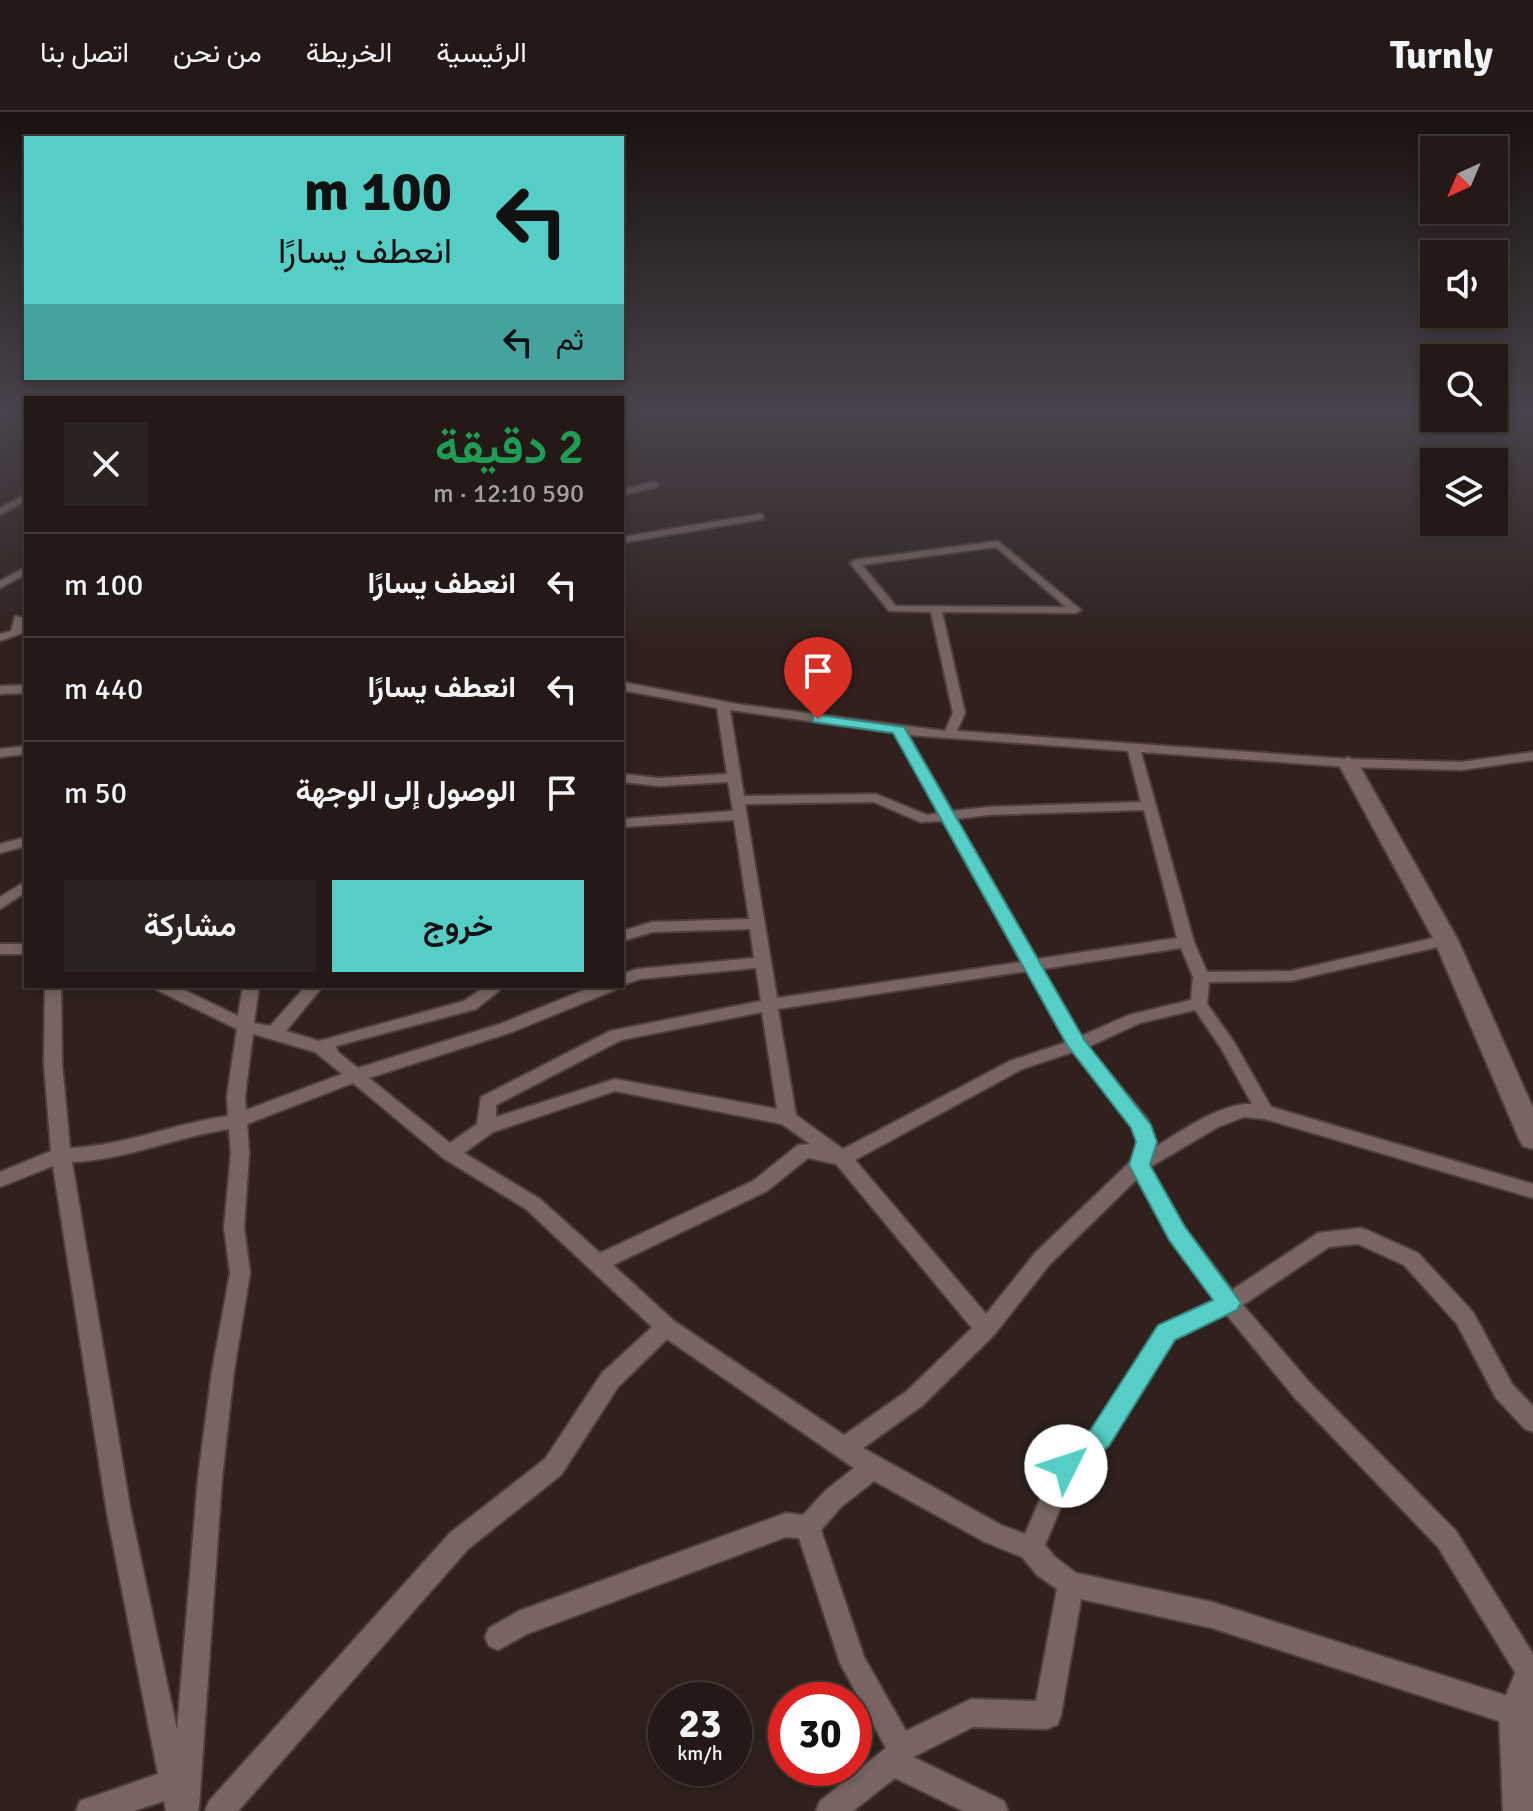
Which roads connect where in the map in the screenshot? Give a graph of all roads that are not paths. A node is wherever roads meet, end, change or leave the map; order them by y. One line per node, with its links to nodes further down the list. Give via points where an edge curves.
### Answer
1 (24, 498): 2 (street)
2 (0, 512)
3 (760, 517): 4 (street)
4 (624, 540)
5 (24, 572): 6 (street)
6 (0, 585)
7 (936, 609): 7 (street, via 893,609 855,563 998,544 1076,610); 15 (street, via 959,713)
8 (18, 618): 9 (street, via 16,633)
9 (0, 638)
10 (624, 686): 13 (street)
11 (24, 689): 12 (street)
12 (0, 690)
13 (723, 705): 14 (street); 22 (street)
14 (899, 730): 15 (street); 25 (street)
15 (950, 734): 16 (street)
16 (1133, 746): 20 (street); 23 (street)
17 (24, 750): 18 (street)
18 (0, 753)
19 (1533, 756): 20 (street, via 1461,766)
20 (1348, 763): 33 (street)
21 (624, 778): 22 (street)
22 (734, 778): 24 (street)
23 (1150, 806): 25 (street); 34 (street)
24 (738, 808): 25 (street, via 876,798 925,819); 26 (street); 31 (street)
25 (950, 816): 38 (street)
26 (624, 823)
27 (24, 842): 28 (street)
28 (0, 849)
29 (24, 886): 30 (street)
30 (0, 904)
31 (755, 924): 32 (street, via 652,927); 37 (street)
32 (624, 935)
33 (1446, 940): 39 (street, via 1291,976); 58 (street)
34 (1186, 942): 38 (street); 39 (street)
35 (0, 949): 36 (street)
36 (24, 949)
37 (761, 962): 40 (street); 48 (street)
38 (1036, 967): 48 (street); 51 (street)
39 (1201, 977): 47 (street)
40 (624, 979)
41 (53, 988): 60 (street)
42 (167, 988): 49 (street)
43 (251, 988): 49 (street)
44 (313, 988): 50 (street)
45 (494, 988): 52 (street, via 470,1005 326,1043)
46 (604, 988): 53 (street, via 506,1028)
47 (1199, 1004): 51 (street, via 1135,1019); 54 (street)
48 (768, 1005): 55 (street); 57 (street, via 616,1035 487,1102)
49 (246, 1027): 50 (street); 56 (street)
50 (274, 1033): 52 (street)
51 (1077, 1045): 61 (street, via 1016,1065); 62 (street, via 1141,1125 1147,1142)
52 (330, 1055): 53 (street)
53 (357, 1075): 56 (street); 59 (street)
54 (1265, 1112): 62 (street, via 1243,1110 1212,1122); 64 (street)
55 (787, 1118): 57 (street, via 615,1085); 61 (street)
56 (236, 1121): 60 (street, via 98,1154); 80 (street, via 240,1154 234,1227 240,1273 210,1478)
57 (486, 1127): 59 (street)
58 (1533, 1139)
59 (450, 1153): 65 (street, via 533,1204)
60 (61, 1155): 63 (street); 78 (street, via 119,1513)
61 (842, 1158): 65 (street, via 805,1150 760,1186); 68 (street)
62 (1139, 1165): 66 (street, via 1177,1233); 68 (street, via 1043,1258)
63 (0, 1180)
64 (1533, 1191)
65 (599, 1263): 67 (street)
66 (1229, 1303): 69 (street, via 1325,1239 1360,1236 1411,1259 1465,1318 1504,1391); 73 (street, via 1167,1333 1100,1437 1066,1466); 76 (street, via 1303,1391 1447,1539)
67 (666, 1327): 70 (street); 81 (street, via 610,1380 553,1467 459,1541)
68 (986, 1329): 70 (street, via 915,1398)
69 (1533, 1422)
70 (845, 1448): 71 (street)
71 (873, 1468): 72 (street); 73 (street, via 994,1534)
72 (808, 1527): 75 (street, via 786,1525 519,1624); 77 (street, via 853,1663)
73 (1031, 1548): 74 (street)
74 (1071, 1584): 76 (street); 77 (street, via 1047,1715 971,1713)
75 (498, 1637)
76 (1529, 1696): 84 (street)
77 (897, 1755): 82 (street); 83 (street)
78 (174, 1783): 79 (street); 80 (street)
79 (90, 1811)
80 (182, 1811)
81 (219, 1811)
82 (830, 1811)
83 (994, 1811)
84 (1524, 1811)

